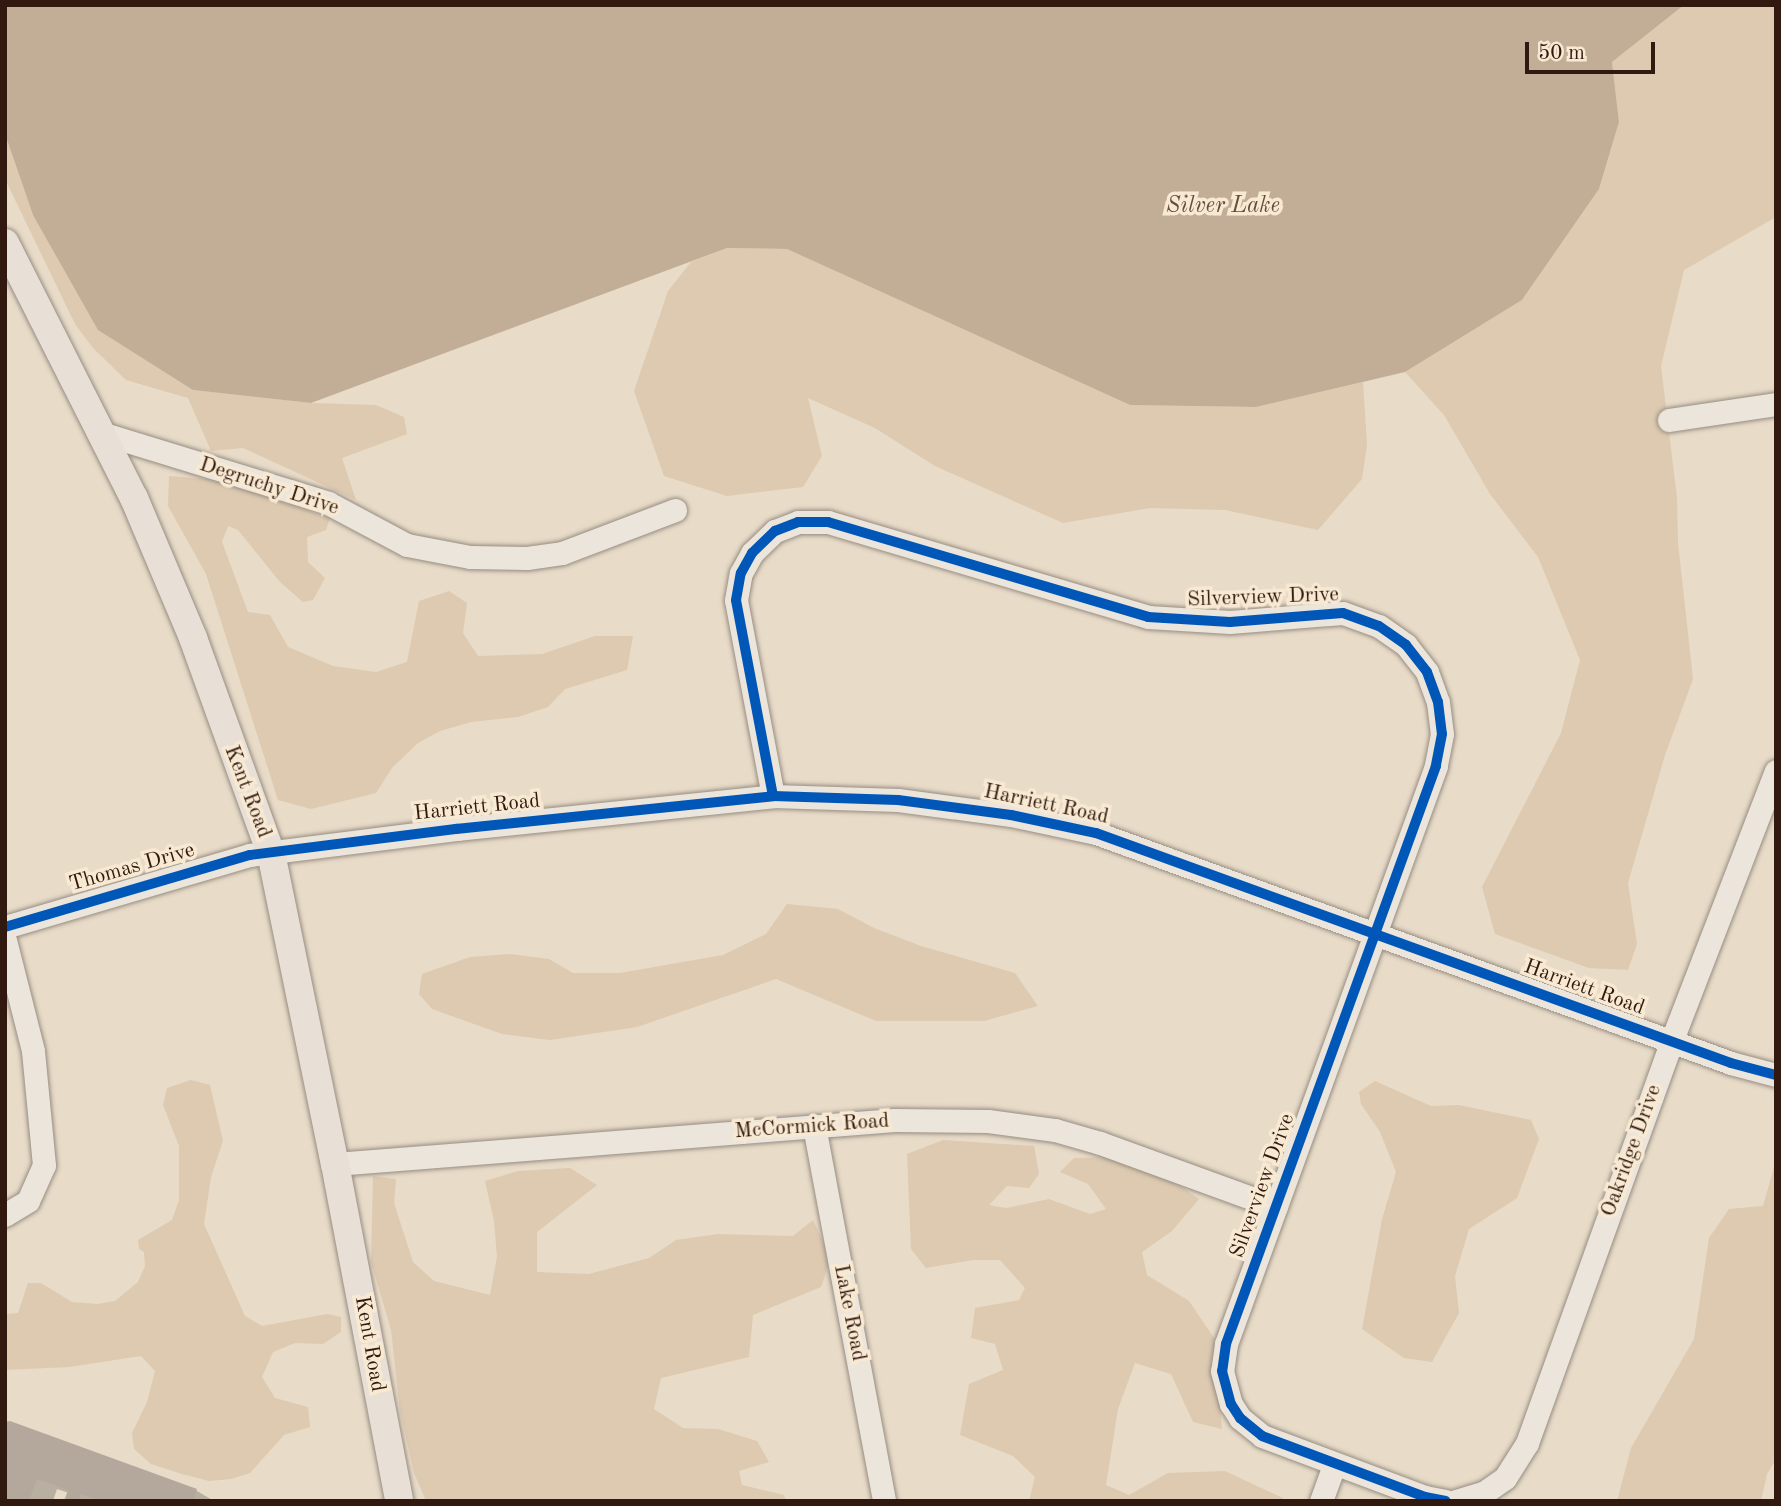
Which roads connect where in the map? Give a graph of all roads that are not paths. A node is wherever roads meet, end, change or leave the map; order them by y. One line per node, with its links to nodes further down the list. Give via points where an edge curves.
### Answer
1 (5, 243): 4 (main road, Kent Road)
2 (1776, 404): 3 (street)
3 (1670, 420)
4 (101, 433): 5 (street, Degruchy Drive, via 328,503 407,545 470,557 562,553); 8 (main road, Kent Road, via 193,638)
5 (675, 510)
6 (1776, 771): 12 (street, Oakridge Drive)
7 (774, 796): 8 (street, Harriett Road); 10 (street, Harriett Road, via 911,802 1011,815 1096,833); 10 (street, Silverview Drive, via 736,600 741,573 752,553 775,531 798,522 828,522 1148,617 1230,622 1343,613 1379,626 1406,645 1427,672 1438,702 1442,734 1419,817)
8 (271, 853): 9 (street, Thomas Drive, via 194,869); 15 (main road, Kent Road)
9 (5, 927)
10 (1377, 933): 12 (street, Harriett Road); 16 (street, Silverview Drive)
11 (5, 940): 17 (street, via 33,1051 44,1166 28,1201)
12 (1672, 1040): 13 (street, Harriett Road); 23 (street, Oakridge Drive, via 1527,1443 1505,1478 1485,1492)
13 (1776, 1075)
14 (814, 1126): 15 (street, McCormick Road); 16 (street, McCormick Road, via 922,1119 1029,1125 1100,1143); 20 (street, Lake Road)
15 (335, 1164): 19 (main road, Kent Road)
16 (1276, 1207): 18 (street, Silverview Drive, via 1226,1344 1224,1386 1240,1418 1251,1428)
17 (5, 1215)
18 (1334, 1465): 21 (street); 22 (street)
19 (399, 1501)
20 (884, 1501)
21 (1321, 1501)
22 (1446, 1501)
23 (1456, 1501)

